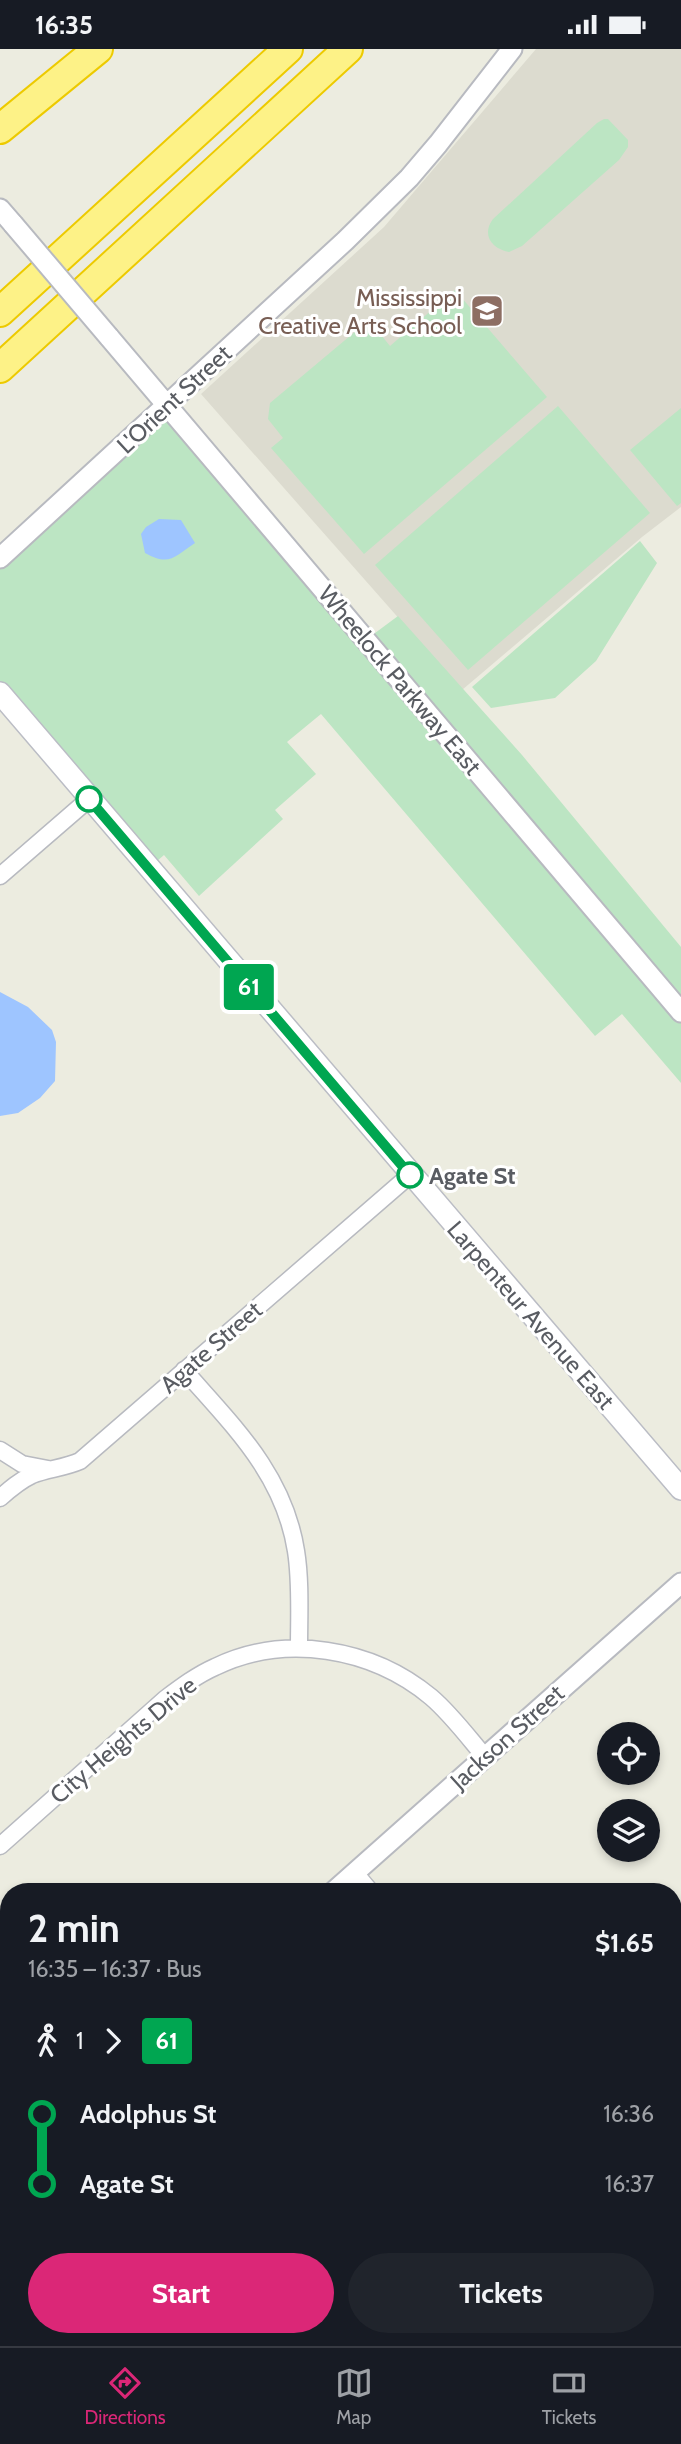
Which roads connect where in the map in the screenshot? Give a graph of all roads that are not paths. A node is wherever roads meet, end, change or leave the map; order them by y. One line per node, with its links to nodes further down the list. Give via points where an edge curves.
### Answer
1 (98, 49): 5 (highway)
2 (288, 49): 7 (highway)
3 (348, 49): 8 (highway)
4 (512, 49): 9 (street, L'Orient Street, via 409,178)
5 (0, 129)
6 (8, 218): 9 (street, Wheelock Parkway East, bridge)
7 (0, 312)
8 (0, 368)
9 (168, 406): 10 (street, L'Orient Street); 14 (street, Wheelock Parkway East)
10 (0, 558)
11 (0, 693): 12 (main road, Larpenteur Avenue East)
12 (89, 799): 13 (street); 15 (main road, Larpenteur Avenue East)
13 (0, 877)
14 (681, 1012)
15 (410, 1175): 16 (street, Agate Street); 19 (main road, Larpenteur Avenue East)
16 (184, 1370): 18 (street, Agate Street, via 80,1461); 22 (street, via 252,1448 281,1496 297,1553)
17 (0, 1450): 18 (street, via 22,1464)
18 (50, 1469): 20 (street, Agate Street, via 17,1483)
19 (681, 1489)
20 (0, 1499)
21 (681, 1583): 23 (street, Jackson Street)
22 (299, 1648): 23 (street, City Heights Drive, via 358,1657 409,1681 433,1698); 24 (street, City Heights Drive, via 243,1656 191,1679)
23 (485, 1757): 25 (street, Jackson Street)
24 (0, 1846)
25 (355, 1873): 26 (street, Jackson Street); 27 (street)
26 (343, 1883)
27 (363, 1883)

